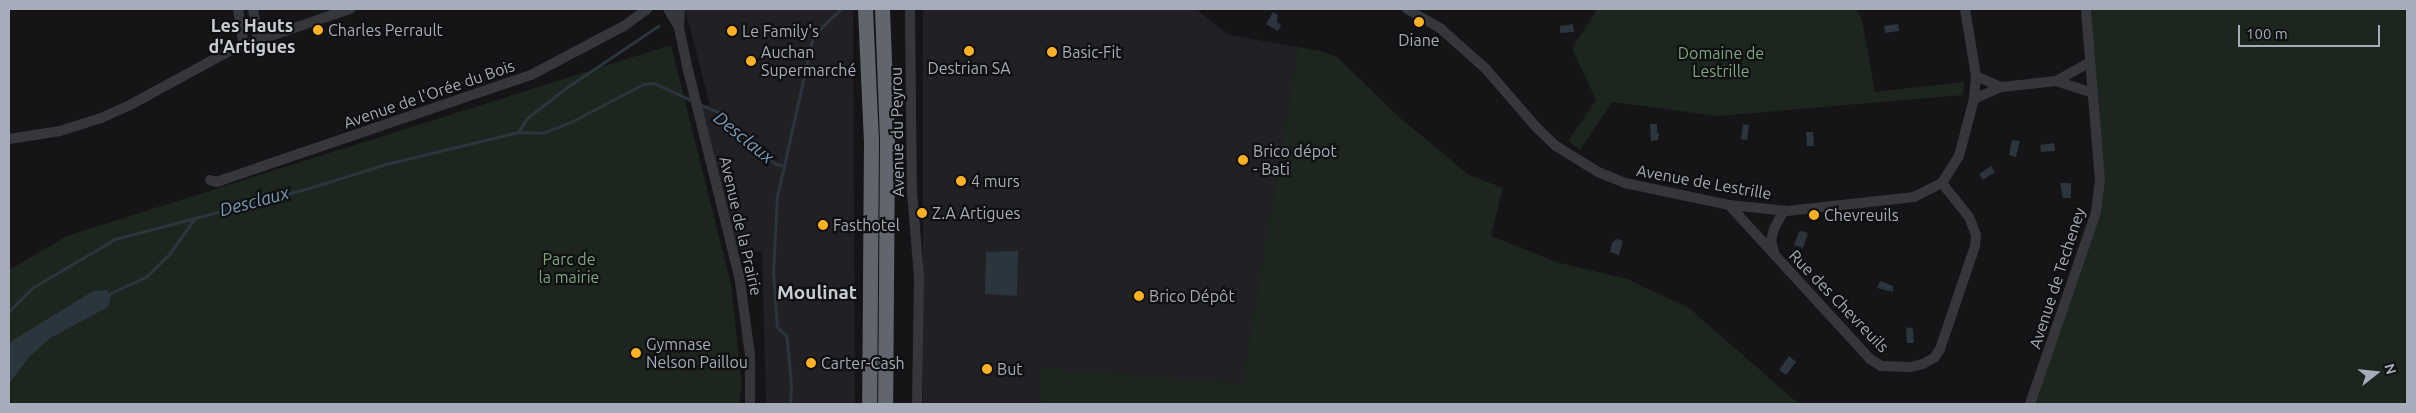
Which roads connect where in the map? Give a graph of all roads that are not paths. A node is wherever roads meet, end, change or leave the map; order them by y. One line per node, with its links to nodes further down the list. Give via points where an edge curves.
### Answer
1 (238, 9): 17 (street)
2 (253, 9): 16 (street)
3 (350, 9): 16 (street)
4 (647, 9): 25 (street, Avenue de l'Orée du Bois, via 624,26 531,75 225,180)
5 (670, 9): 14 (street, Avenue de la Prairie)
6 (680, 9): 14 (street, Avenue de la Prairie)
7 (861, 9): 15 (highway)
8 (865, 9): 15 (highway)
9 (910, 9): 33 (street, Avenue du Peyrou, via 912,192 919,278)
10 (1407, 9): 27 (street, Avenue de Lestrille, via 1440,28 1486,69 1536,127 1573,157 1625,183)
11 (1965, 9): 19 (street)
12 (2086, 9): 18 (street, Avenue de Techeney)
13 (883, 12): 32 (highway, via 887,140)
14 (679, 28): 30 (street, Avenue de la Prairie, via 740,281 750,355)
15 (867, 36): 31 (highway, via 871,140)
16 (258, 40): 17 (street)
17 (244, 44): 24 (street, via 112,114 68,129)
18 (2090, 62): 20 (street); 22 (street, Avenue de Techeney)
19 (1976, 76): 21 (street); 23 (street)
20 (2056, 81): 21 (street); 22 (street)
21 (2001, 87): 23 (street)
22 (2093, 93): 34 (street, Avenue de Techeney, via 2100,181 2096,212)
23 (1974, 99): 26 (street, via 1959,156)
24 (9, 139)
25 (210, 180)
26 (1942, 183): 28 (street, Avenue de Lestrille, via 1914,197); 29 (street, Rue des Chevreuils, via 1968,214 1976,235 1975,246 1940,349 1934,358 1923,364 1881,366 1870,358)
27 (1729, 205): 28 (street, Avenue de Lestrille); 29 (street, Rue des Chevreuils)
28 (1784, 210): 29 (street, via 1771,241)
29 (1775, 255)
30 (750, 404)
31 (869, 404)
32 (885, 404)
33 (917, 404)
34 (2030, 404)

